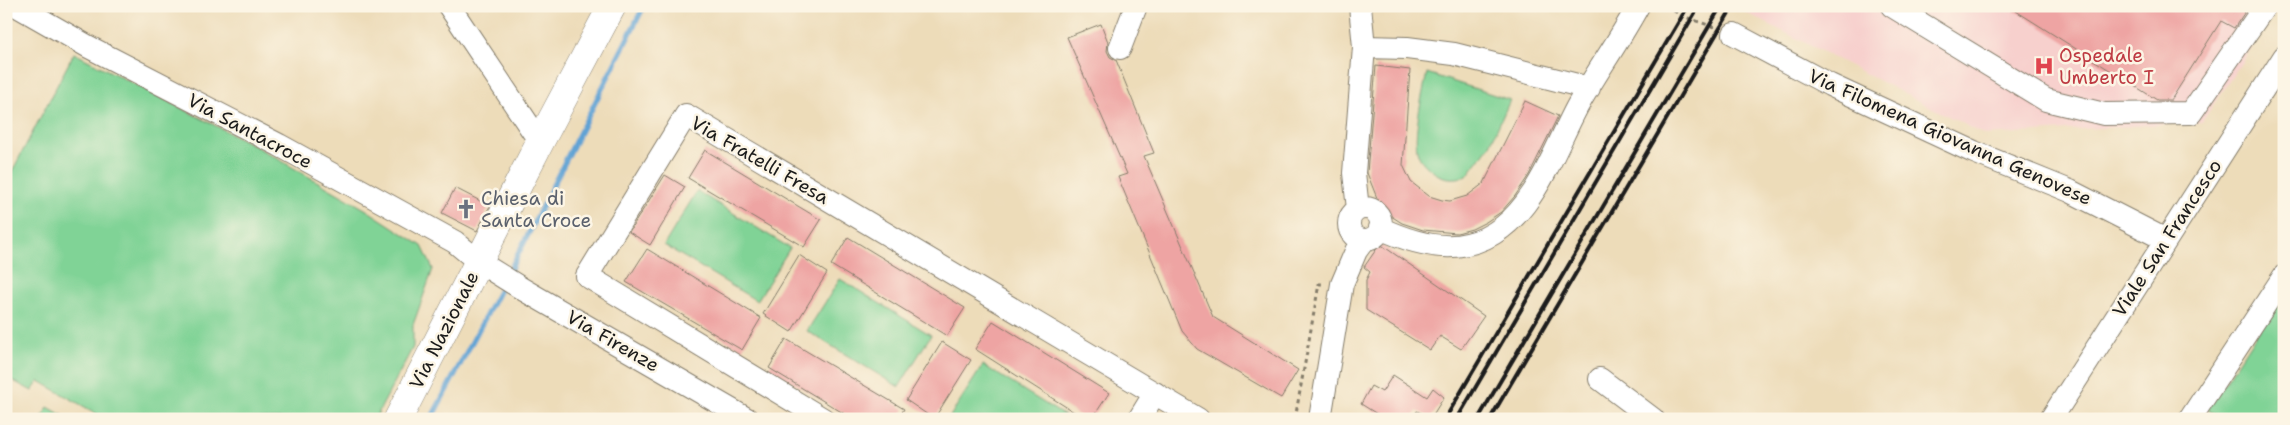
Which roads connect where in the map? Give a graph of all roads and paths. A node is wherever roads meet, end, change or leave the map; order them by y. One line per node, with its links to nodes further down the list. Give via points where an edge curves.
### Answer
1 (17, 6): 19 (street, Via Santacroce)
2 (449, 6): 16 (street)
3 (612, 6): 16 (main road, Via Nazionale)
4 (1136, 6): 13 (street)
5 (1360, 6): 12 (street)
6 (1638, 6): 15 (street)
7 (1667, 6): 10 (path, via 1682,16)
8 (1892, 6): 9 (street, via 2046,100 2104,114 2191,112)
9 (2266, 6)
10 (1710, 25)
11 (1734, 34): 18 (street, Via Filomena Giovanna Genovese, via 1830,86 1974,152 2070,191)
12 (1364, 47): 15 (street, via 1454,54); 17 (street, via 1354,173)
13 (1120, 48)
14 (2284, 57): 18 (street, Viale San Francesco)
15 (1589, 88): 17 (street, via 1525,204 1507,224 1486,238 1460,247 1434,247)
16 (540, 142): 19 (main road, Via Nazionale)
17 (1363, 226): 28 (street, via 1342,284)
18 (2166, 240): 30 (street, Viale San Francesco)
19 (486, 257): 23 (main road, Via Nazionale); 24 (street, Via Firenze, via 524,290)
20 (2284, 276): 31 (street)
21 (1600, 379): 29 (street)
22 (1155, 393): 25 (street, Via Fratelli Fresa, via 686,115 587,276); 26 (street); 27 (street, Via Fratelli Fresa)
23 (398, 419)
24 (747, 419)
25 (823, 419)
26 (1139, 419)
27 (1198, 419)
28 (1320, 419)
29 (1653, 419)
30 (2051, 419)
31 (2190, 419)

